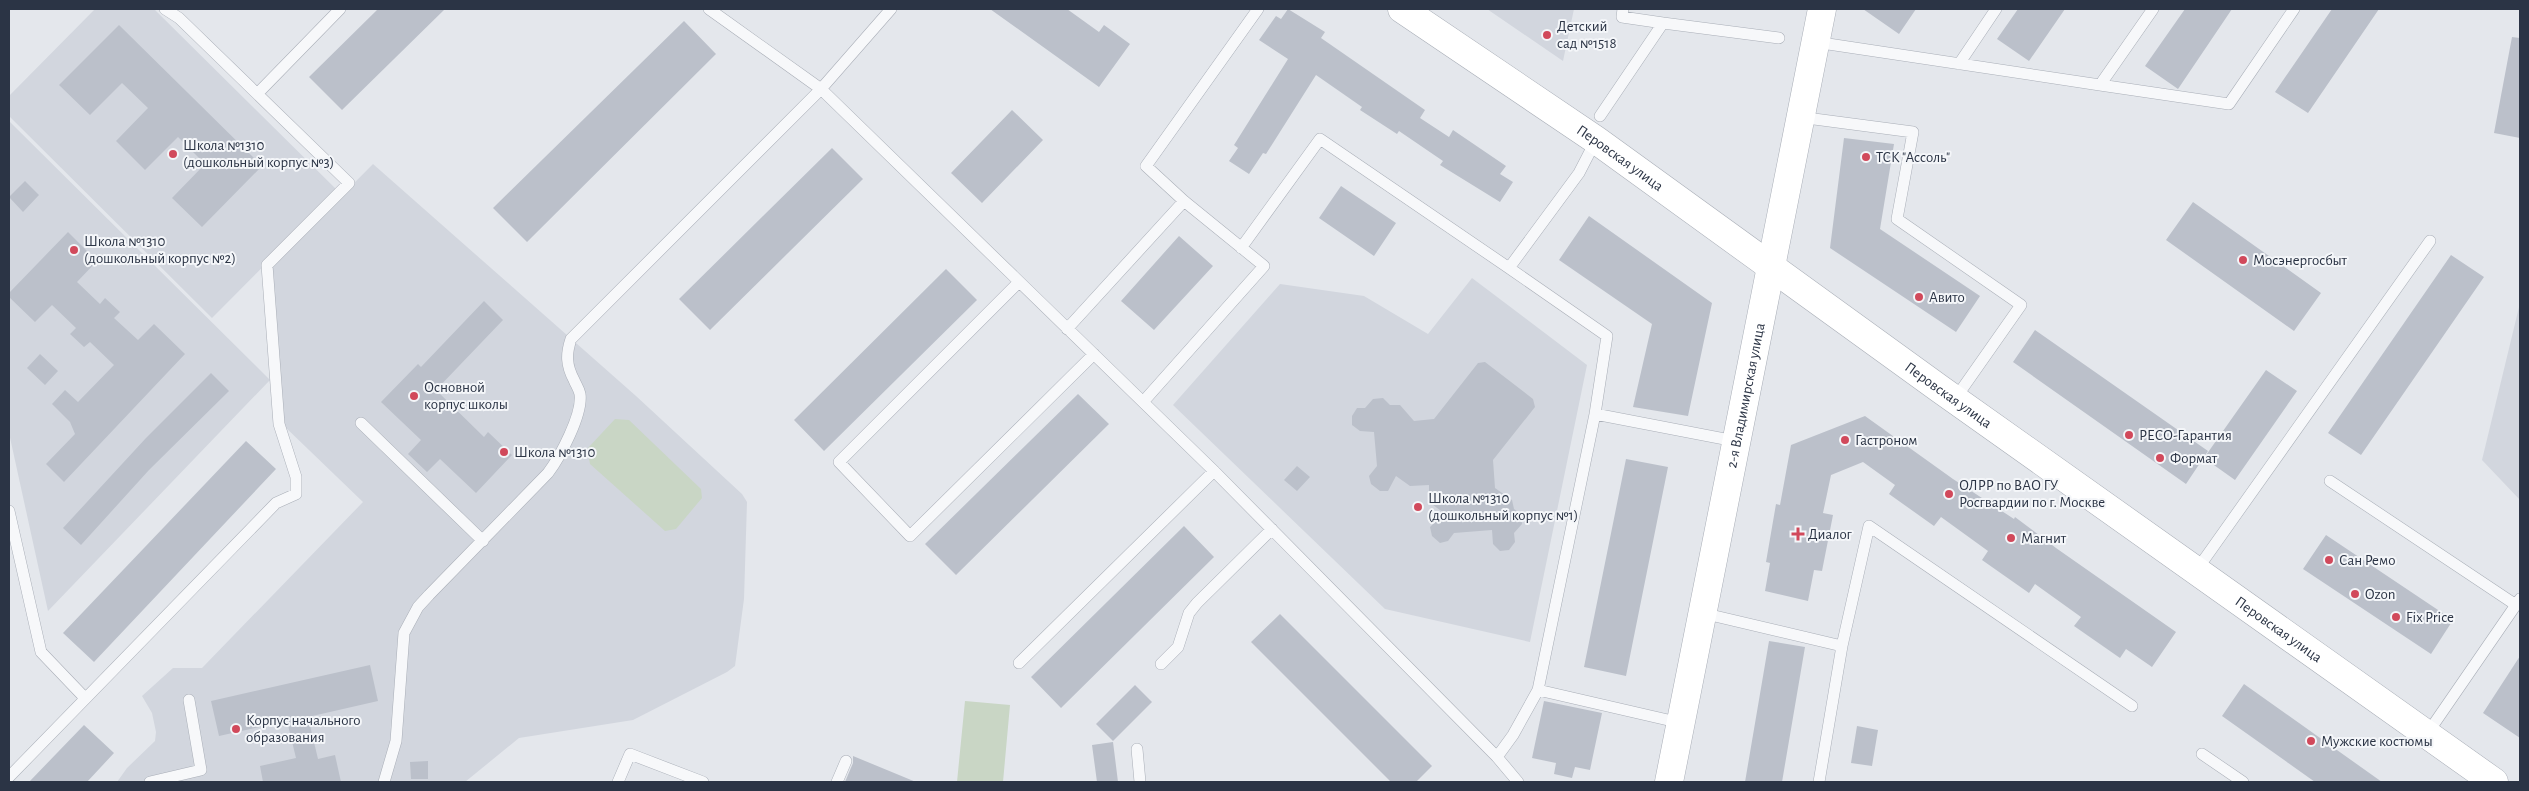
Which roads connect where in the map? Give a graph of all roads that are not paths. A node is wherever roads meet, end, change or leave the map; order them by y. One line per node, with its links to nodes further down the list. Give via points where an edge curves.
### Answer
1 (165, 9): 18 (lane, via 179,18)
2 (340, 9): 18 (lane)
3 (709, 9): 17 (lane)
4 (891, 9): 17 (lane)
5 (1258, 9): 21 (lane, via 1146,166)
6 (1402, 9): 20 (main road, Перовская улица)
7 (1624, 9): 12 (lane, via 1622,17)
8 (1822, 9): 14 (main road, 2-я Владимирская улица)
9 (1996, 9): 15 (lane)
10 (2153, 9): 16 (lane)
11 (2294, 9): 16 (lane, via 2229,104)
12 (1663, 23): 13 (lane); 20 (lane)
13 (1779, 38)
14 (1815, 42): 15 (lane); 19 (main road, 2-я Владимирская улица)
15 (1959, 64): 16 (lane)
16 (2100, 85)
17 (821, 89): 26 (lane); 38 (lane, via 570,339 566,354 568,368 580,392 580,403 563,453)
18 (258, 93): 46 (lane, via 349,183 267,265 279,424 296,477 296,494 276,503 111,674)
19 (1799, 117): 24 (main road, 2-я Владимирская улица); 29 (lane, via 1914,132 1897,219 2021,305)
20 (1598, 128): 24 (main road, Перовская улица); 25 (lane, via 1579,173)
21 (1184, 202): 23 (lane); 27 (lane)
22 (2430, 241): 39 (lane)
23 (1241, 248): 25 (lane, via 1320,139); 30 (lane, via 1264,266)
24 (1770, 264): 29 (main road, Перовская улица); 33 (main road, 2-я Владимирская улица)
25 (1509, 268): 31 (lane, via 1607,336)
26 (1019, 282): 27 (lane); 28 (lane, via 839,462 910,536)
27 (1067, 329): 28 (lane)
28 (1094, 354): 30 (lane)
29 (1955, 399): 39 (main road, Перовская улица)
30 (1143, 402): 34 (lane)
31 (1595, 414): 33 (lane); 45 (lane)
32 (361, 423): 38 (lane)
33 (1736, 441): 41 (main road, 2-я Владимирская улица)
34 (1214, 470): 37 (lane); 43 (lane)
35 (2330, 481): 40 (lane)
36 (9, 511): 46 (lane, via 41,652)
37 (1272, 529): 44 (lane, via 1197,603 1189,613 1178,647); 53 (lane)
38 (483, 541): 57 (lane, via 429,594 404,633 396,742)
39 (2196, 570): 50 (main road, Перовская улица)
40 (2518, 602): 50 (lane)
41 (1702, 613): 42 (lane); 49 (main road, 2-я Владимирская улица)
42 (1842, 646): 48 (lane, via 1869,526); 64 (lane)
43 (1018, 663)
44 (1161, 664)
45 (1538, 690): 49 (lane); 53 (lane)
46 (84, 697): 55 (lane)
47 (190, 700): 56 (lane, via 201,770)
48 (2132, 706)
49 (1681, 723): 63 (main road, 2-я Владимирская улица)
50 (2427, 734): 66 (main road, Перовская улица)
51 (1136, 749): 61 (lane)
52 (2202, 754): 65 (lane)
53 (1497, 757): 62 (lane)
54 (846, 761): 60 (lane)
55 (9, 777)
56 (150, 782)
57 (384, 782)
58 (618, 782): 59 (lane, via 630,754)
59 (703, 782)
60 (837, 782)
61 (1140, 782)
62 (1518, 782)
63 (1669, 782)
64 (1819, 782)
65 (2243, 782)
66 (2494, 782)

